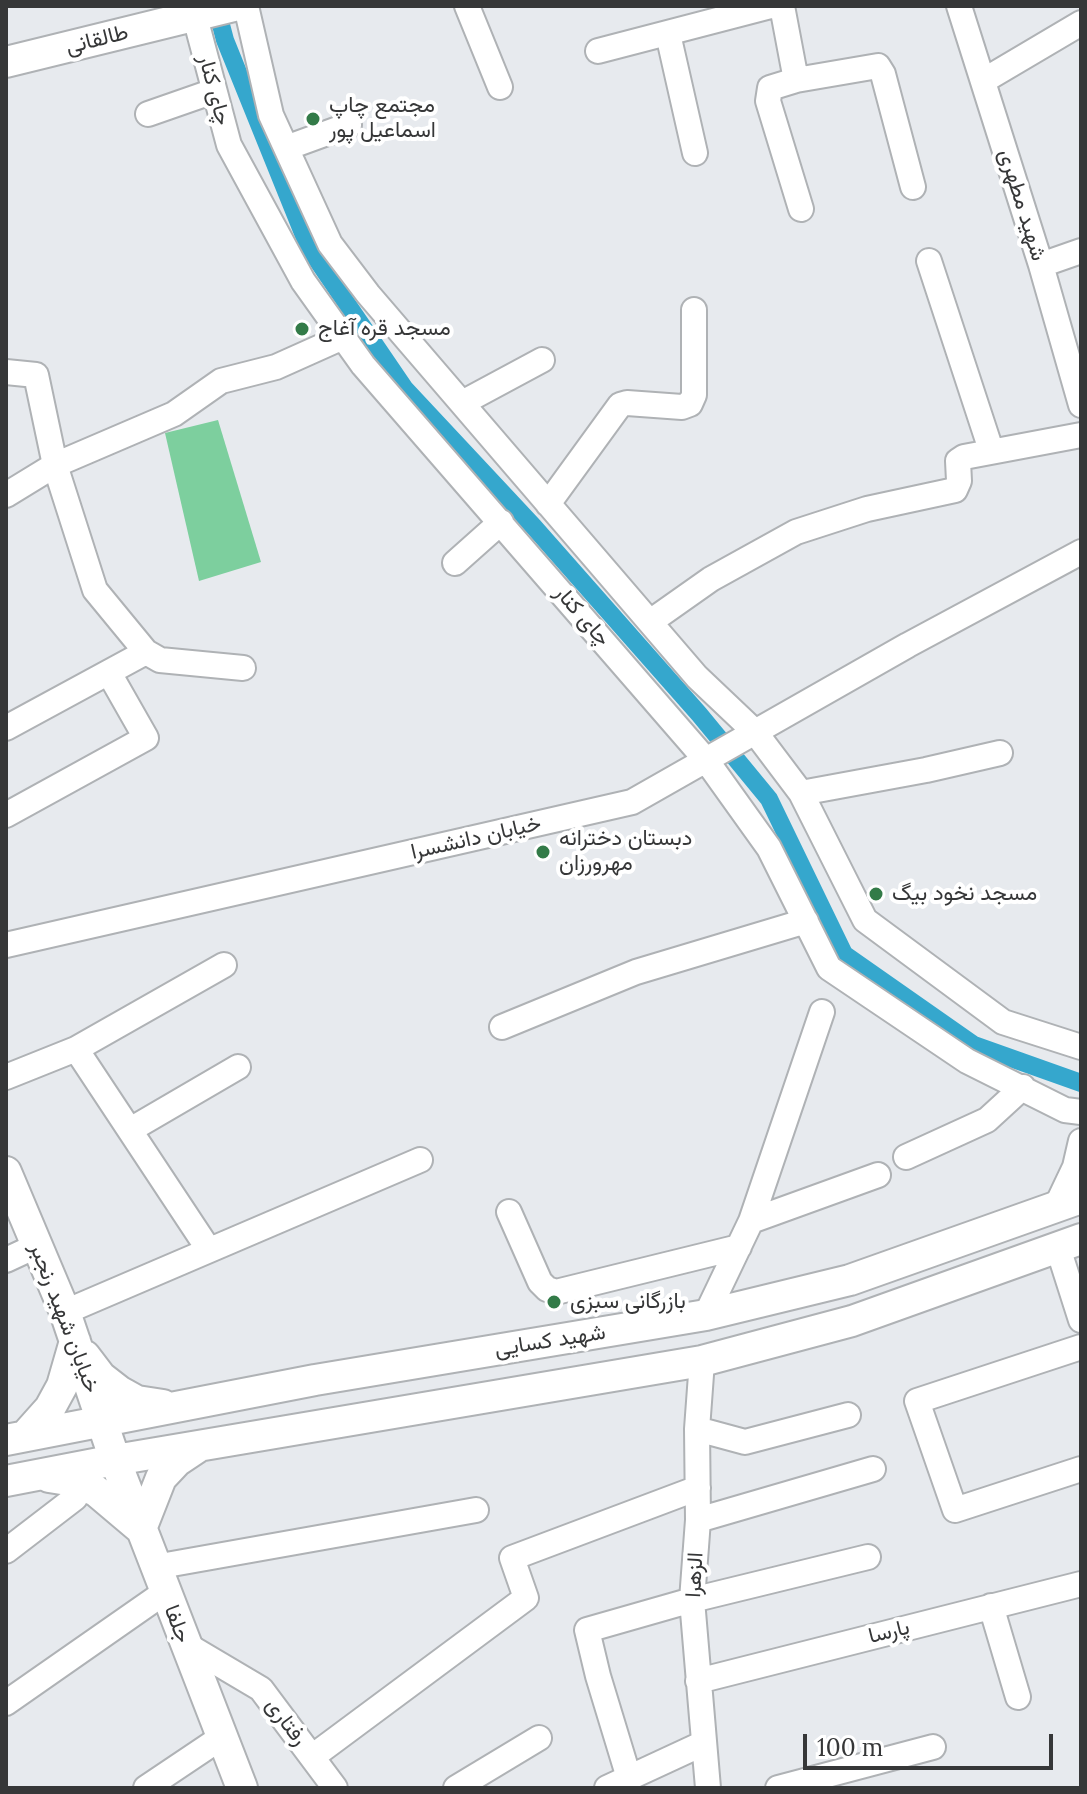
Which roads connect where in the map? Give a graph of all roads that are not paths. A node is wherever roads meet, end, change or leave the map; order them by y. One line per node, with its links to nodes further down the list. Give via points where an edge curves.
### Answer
1 (234, 6): 7 (main road, طالقانی)
2 (246, 6): 18 (street, via 271,115)
3 (467, 6): 14 (street)
4 (771, 6): 9 (street)
5 (782, 6): 12 (street)
6 (959, 6): 13 (street, شهید مطهری)
7 (194, 11): 11 (main road, طالقانی); 15 (street, چای کنار)
8 (1081, 23): 13 (street)
9 (668, 34): 10 (street); 19 (street)
10 (598, 51)
11 (6, 62)
12 (796, 80): 20 (street, via 878,66); 21 (street, via 770,88 768,101)
13 (983, 81): 24 (street, شهید مطهری)
14 (500, 87)
15 (214, 91): 16 (street); 26 (street, چای کنار, via 229,145 303,281)
16 (148, 114)
17 (349, 125): 18 (street)
18 (286, 148): 29 (street, via 330,244)
19 (695, 153)
20 (913, 187)
21 (801, 209)
22 (1081, 251): 24 (street)
23 (929, 261): 32 (street)
24 (1041, 265): 30 (street, شهید مطهری)
25 (694, 310): 35 (street, via 690,404 620,405)
26 (343, 337): 33 (street, via 276,367 221,381 174,414); 36 (street, چای کنار)
27 (542, 360): 29 (street)
28 (6, 372): 33 (street, via 36,375)
29 (462, 403): 35 (street)
30 (1081, 405)
31 (1081, 435): 32 (street)
32 (991, 450): 39 (street, via 958,461 955,490 867,509 796,532 711,579)
33 (55, 465): 34 (street); 40 (street, via 95,590)
34 (6, 495)
35 (548, 504): 39 (street)
36 (501, 522): 38 (street); 46 (street, چای کنار)
37 (1081, 552): 44 (street, خیابان دانشسرا)
38 (455, 563)
39 (650, 622): 44 (street)
40 (146, 652): 41 (street, via 160,660); 42 (street)
41 (243, 668)
42 (109, 673): 43 (street); 48 (street, via 146,738)
43 (6, 728)
44 (755, 732): 46 (street, خیابان دانشسرا); 47 (street)
45 (1000, 753): 47 (street)
46 (706, 760): 49 (street, چای کنار, via 769,848); 50 (street, خیابان دانشسرا, via 632,802)
47 (801, 793): 54 (street, via 865,920 1003,1022)
48 (6, 815)
49 (806, 921): 53 (street, via 636,972); 58 (street, چای کنار, via 829,968 967,1061)
50 (6, 945)
51 (224, 965): 55 (street)
52 (822, 1012): 69 (street)
53 (502, 1027)
54 (1081, 1047)
55 (76, 1049): 57 (street); 60 (street)
56 (238, 1067): 60 (street)
57 (6, 1077)
58 (1023, 1087): 59 (street, چای کنار); 63 (street, via 987,1120)
59 (1073, 1111): 61 (street)
60 (130, 1130): 73 (street)
61 (1081, 1130)
62 (1081, 1141): 67 (street)
63 (906, 1157)
64 (420, 1160): 73 (street)
65 (6, 1172): 71 (main road, خیابان شهید رنجبر)
66 (878, 1175): 69 (street)
67 (1069, 1203): 76 (main road, شهید کسایی, via 850,1280)
68 (509, 1212): 72 (street, via 540,1282 556,1292)
69 (751, 1221): 72 (street)
70 (1069, 1244): 77 (street); 80 (main road, شهید کسایی, via 852,1321)
71 (36, 1246): 74 (street); 75 (main road, خیابان شهید رنجبر)
72 (739, 1247): 76 (street)
73 (209, 1250): 75 (street)
74 (6, 1260)
75 (65, 1312): 78 (main road, خیابان شهید رنجبر)
76 (706, 1315): 81 (main road, شهید کسایی)
77 (1081, 1320)
78 (75, 1341): 82 (main road, via 101,1377 119,1391 137,1401); 84 (main road, خیابان شهید رنجبر); 87 (main road, via 50,1408)
79 (1081, 1347): 91 (street, via 917,1401 955,1510)
80 (702, 1361): 85 (main road, شهید کسایی); 86 (street, الزهرا)
81 (315, 1380): 82 (main road, شهید کسایی); 85 (main road, via 301,1404 305,1417)
82 (172, 1407): 84 (main road, شهید کسایی)
83 (848, 1415): 86 (street, via 745,1442)
84 (102, 1421): 87 (main road, شهید کسایی); 89 (main road, خیابان شهید رنجبر)
85 (317, 1426): 88 (main road, شهید کسایی)
86 (697, 1429): 94 (street, الزهرا)
87 (16, 1438)
88 (199, 1446): 89 (main road, شهید کسایی); 98 (main road, via 161,1478)
89 (115, 1460): 92 (main road, شهید کسایی); 98 (main road, جلفا)
90 (873, 1469): 97 (street)
91 (1081, 1469)
92 (36, 1475): 93 (main road, شهید کسایی); 98 (main road, via 96,1491)
93 (6, 1481)
94 (698, 1488): 97 (street, الزهرا); 113 (street, via 512,1558 526,1598)
95 (75, 1498): 99 (street)
96 (476, 1510): 101 (street)
97 (698, 1520): 103 (street, الزهرا)
98 (141, 1529): 101 (main road, جلفا)
99 (6, 1551)
100 (868, 1557): 103 (street)
101 (160, 1580): 105 (main road, جلفا); 108 (street)
102 (1079, 1592): 104 (street, پارسا)
103 (692, 1600): 106 (street, الزهرا); 114 (street, via 587,1630)
104 (991, 1606): 106 (street, پارسا); 107 (street)
105 (185, 1644): 109 (main road, جلفا); 113 (street, رفتاری, via 261,1689)
106 (698, 1681): 111 (street, الزهرا)
107 (1018, 1697)
108 (6, 1703)
109 (222, 1737): 115 (street); 116 (main road, جلفا)
110 (539, 1738): 118 (street)
111 (704, 1743): 114 (street); 119 (street, الزهرا)
112 (933, 1747): 120 (street)
113 (312, 1757): 117 (street, رفتاری)
114 (618, 1783)
115 (146, 1788)
116 (242, 1788)
117 (335, 1788)
118 (456, 1788)
119 (708, 1788)
120 (778, 1788)

